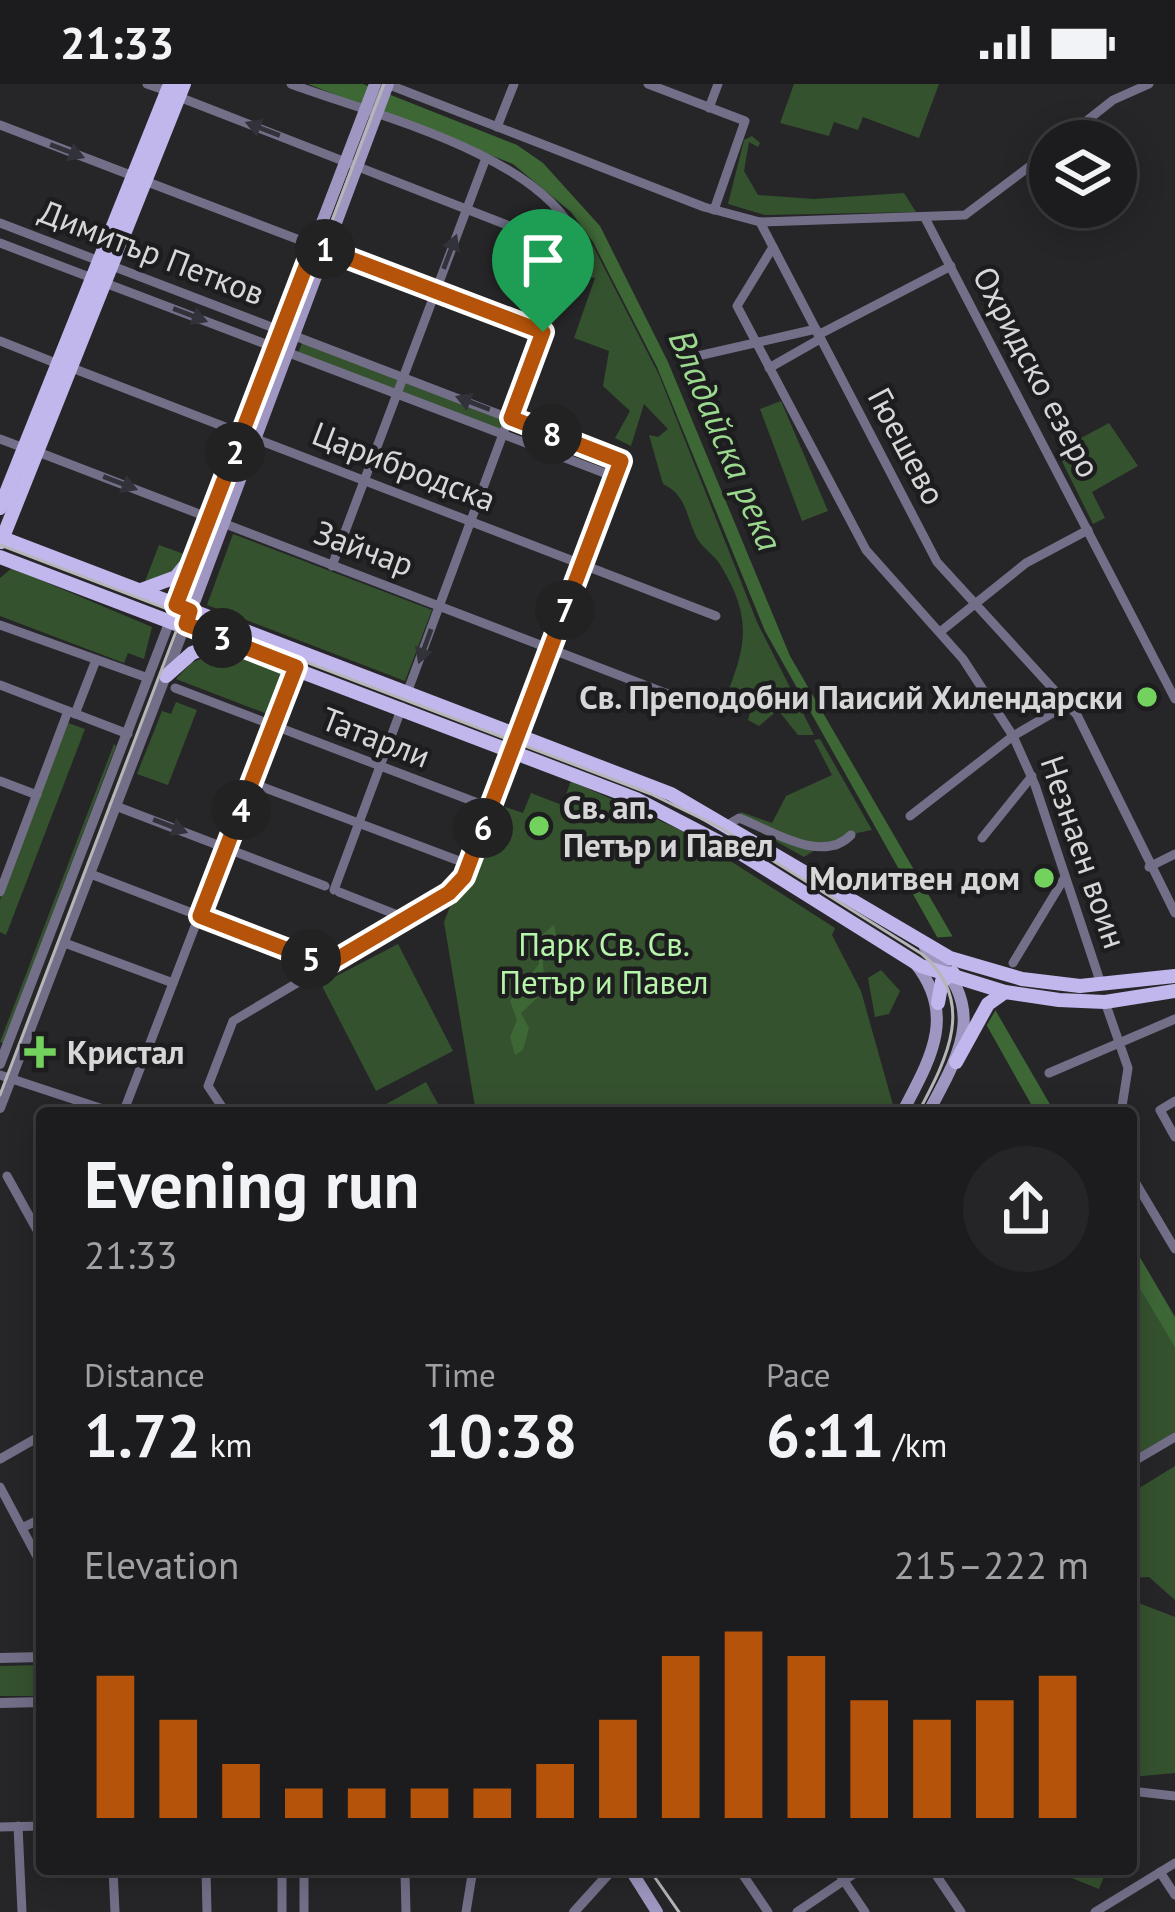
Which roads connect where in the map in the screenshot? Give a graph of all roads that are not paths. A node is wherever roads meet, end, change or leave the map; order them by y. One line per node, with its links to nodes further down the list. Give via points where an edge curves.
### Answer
1 (147, 84): 8 (street)
2 (291, 84): 10 (street)
3 (514, 84): 13 (street)
4 (648, 84): 9 (street)
5 (718, 84): 9 (street)
6 (1149, 84): 11 (street)
7 (385, 85): 10 (main road); 13 (street)
8 (175, 89): 15 (street, one-way to 8); 17 (main road)
9 (709, 108): 19 (street, via 745,122)
10 (371, 113): 14 (street); 15 (main road)
11 (1088, 120)
12 (0, 125): 17 (street, one-way to 17)
13 (497, 127): 19 (street)
14 (486, 158): 18 (street); 26 (street, via 553,204 574,231)
15 (352, 164): 18 (street); 24 (main road)
16 (1029, 168): 20 (street, via 974,212)
17 (139, 178): 24 (street); 27 (main road)
18 (467, 209): 26 (street); 30 (street, one-way to 18)
19 (714, 210): 21 (street)
20 (926, 218): 21 (street); 28 (street, Охридско езеро)
21 (760, 222): 25 (street, Гюешево)
22 (0, 223): 27 (street, Димитър Петков)
23 (0, 243): 29 (street, Димитър Петков)
24 (320, 247): 30 (street); 32 (main road)
25 (772, 247): 33 (street, Гюешево); 35 (street, Незнаен воин, via 737,300)
26 (575, 248): 31 (street)
27 (105, 263): 29 (main road); 32 (street, Димитър Петков)
28 (951, 266): 33 (street); 52 (street, Охридско езеро)
29 (99, 280): 36 (street, Димитър Петков, one-way to 36); 38 (main road)
30 (435, 291): 31 (street); 40 (street)
31 (543, 332): 42 (street)
32 (288, 333): 36 (main road); 40 (street, Димитър Петков)
33 (818, 334): 35 (street); 39 (street); 60 (street, Гюешево, via 937,562)
34 (0, 341): 38 (street, Царибродска)
35 (757, 347): 37 (street); 39 (street, Незнаен воин)
36 (282, 350): 41 (street, Димитър Петков); 44 (main road)
37 (680, 360)
38 (65, 366): 44 (street, Царибродска); 46 (main road)
39 (769, 368): 64 (street, Незнаен воин, via 866,550)
40 (403, 377): 41 (street); 42 (street, Димитър Петков, one-way to 40)
41 (397, 393): 43 (street, Димитър Петков); 48 (street)
42 (511, 418): 43 (street); 47 (street, Димитър Петков, via 621,461)
43 (504, 434): 47 (street, Димитър Петков); 50 (street)
44 (249, 436): 48 (street, Царибродска); 51 (main road)
45 (0, 439): 46 (street, Зайчар)
46 (31, 450): 49 (main road); 51 (street, Зайчар, one-way to 51); 53 (main road)
47 (615, 477): 56 (street)
48 (364, 480): 50 (street, Царибродска); 57 (street)
49 (0, 508)
50 (472, 520): 56 (street, Царибродска); 59 (street)
51 (216, 521): 54 (main road); 57 (street, Зайчар); 61 (main road)
52 (1088, 530): 60 (street, via 1026,563); 73 (street, Охридско езеро)
53 (1, 540): 58 (main road)
54 (198, 550): 58 (main road, via 176,577); 61 (main road)
55 (0, 556): 61 (main road)
56 (583, 563): 62 (street, Царибродска); 66 (street)
57 (332, 566): 59 (street, Зайчар)
58 (135, 590): 61 (main road)
59 (440, 605): 66 (street, Зайчар); 74 (street, one-way to 74)
60 (975, 605): 64 (street); 75 (street, Гюешево)
61 (181, 615): 65 (main road); 69 (street); 70 (street); 74 (main road)
62 (716, 616)
63 (0, 625): 67 (street)
64 (940, 632): 79 (street, Незнаен воин)
65 (226, 640): 68 (main road); 70 (main road, via 192,653)
66 (550, 648): 72 (street, Зайчар); 80 (street)
67 (95, 660): 69 (street); 76 (street)
68 (296, 667): 74 (main road); 77 (street)
69 (148, 678): 78 (street)
70 (171, 682): 77 (street, Татарли); 86 (street)
71 (0, 685): 76 (street)
72 (673, 697)
73 (1175, 699)
74 (405, 700): 80 (main road); 81 (street)
75 (1068, 704): 79 (street); 96 (street, Гюешево)
76 (72, 712): 78 (street); 85 (street)
77 (273, 726): 81 (street, Татарли); 84 (street)
78 (128, 734): 120 (street)
79 (1013, 736): 82 (street, Незнаен воин); 88 (street)
80 (515, 742): 87 (street); 90 (main road, via 688,798); 106 (main road, via 718,840)
81 (380, 768): 87 (street, Татарли); 89 (street)
82 (1032, 776): 92 (street); 98 (street, Незнаен воин)
83 (0, 781): 85 (street)
84 (252, 783): 89 (street); 93 (street)
85 (37, 795): 99 (street)
86 (113, 805): 93 (street, one-way to 93); 97 (street)
87 (490, 808): 95 (street)
88 (910, 816)
89 (358, 823): 95 (street); 100 (street)
90 (729, 824): 91 (street, via 739,818 836,847); 105 (main road)
91 (851, 835)
92 (982, 838)
93 (226, 848): 100 (street); 102 (street)
94 (1175, 854): 96 (street)
95 (470, 865): 103 (street, via 449,893)
96 (1150, 867): 101 (street, Гюешево)
97 (88, 872): 102 (street); 104 (street)
98 (1065, 877): 107 (street); 115 (street, Незнаен воин)
99 (1, 884)
100 (333, 889): 103 (street)
101 (1175, 914)
102 (200, 916): 108 (street); 112 (street)
103 (405, 918): 108 (street)
104 (62, 942): 112 (street); 122 (street)
105 (920, 942): 109 (main road); 110 (main road)
106 (914, 962): 110 (main road); 116 (main road)
107 (1013, 963)
108 (327, 965): 126 (street, via 233,1021 208,1086)
109 (988, 970): 110 (main road); 115 (main road)
110 (950, 975): 114 (main road); 116 (main road); 119 (main road, via 964,1020)
111 (1175, 976): 115 (main road)
112 (173, 982): 125 (street)
113 (1175, 991): 115 (main road)
114 (1005, 992): 115 (main road); 119 (main road, via 991,1000)
115 (1103, 994): 118 (street, Незнаен воин)
116 (938, 1004): 127 (main road, via 934,1050)
117 (1175, 1019): 118 (street)
118 (1120, 1042): 121 (street); 129 (street, Незнаен воин, via 1128,1072)
119 (956, 1061): 128 (main road)
120 (0, 1064)
121 (1049, 1073)
122 (5, 1077): 124 (street); 130 (street)
123 (1175, 1101): 131 (street, via 1160,1110)
124 (100, 1107)
125 (121, 1107)
126 (222, 1107)
127 (905, 1107)
128 (931, 1107)
129 (1122, 1107)
130 (0, 1108)
131 (1175, 1137)
132 (7, 1176): 134 (street)
133 (1137, 1185): 135 (street)
134 (36, 1228)
135 (1175, 1249)
136 (1175, 1437): 138 (street)
137 (36, 1438): 139 (street)
138 (1137, 1456)
139 (0, 1459)
140 (0, 1487): 142 (street)
141 (36, 1521): 142 (street)
142 (22, 1528): 143 (street)
143 (36, 1554)
144 (36, 1657): 145 (street)
145 (0, 1658)
146 (0, 1702): 147 (street)
147 (36, 1702)
148 (1137, 1793): 149 (street)
149 (1175, 1796)
150 (18, 1826): 151 (street); 152 (street); 169 (street)
151 (36, 1826)
152 (0, 1827)
153 (1175, 1863): 154 (street)
154 (1160, 1872): 168 (street); 182 (street)
155 (112, 1875): 170 (street)
156 (206, 1875): 171 (street)
157 (282, 1875): 172 (street)
158 (304, 1875): 173 (street)
159 (405, 1875): 174 (street)
160 (472, 1875): 175 (street)
161 (608, 1875): 176 (street)
162 (635, 1875): 177 (main road)
163 (743, 1875): 178 (street)
164 (840, 1875): 167 (street)
165 (851, 1875): 167 (street)
166 (936, 1875): 181 (street)
167 (843, 1880): 179 (street); 180 (street)
168 (1175, 1894)
169 (22, 1912)
170 (115, 1912)
171 (208, 1912)
172 (282, 1912)
173 (304, 1912)
174 (406, 1912)
175 (466, 1912)
176 (574, 1912)
177 (657, 1912)
178 (768, 1912)
179 (797, 1912)
180 (865, 1912)
181 (961, 1912)
182 (1095, 1912)

